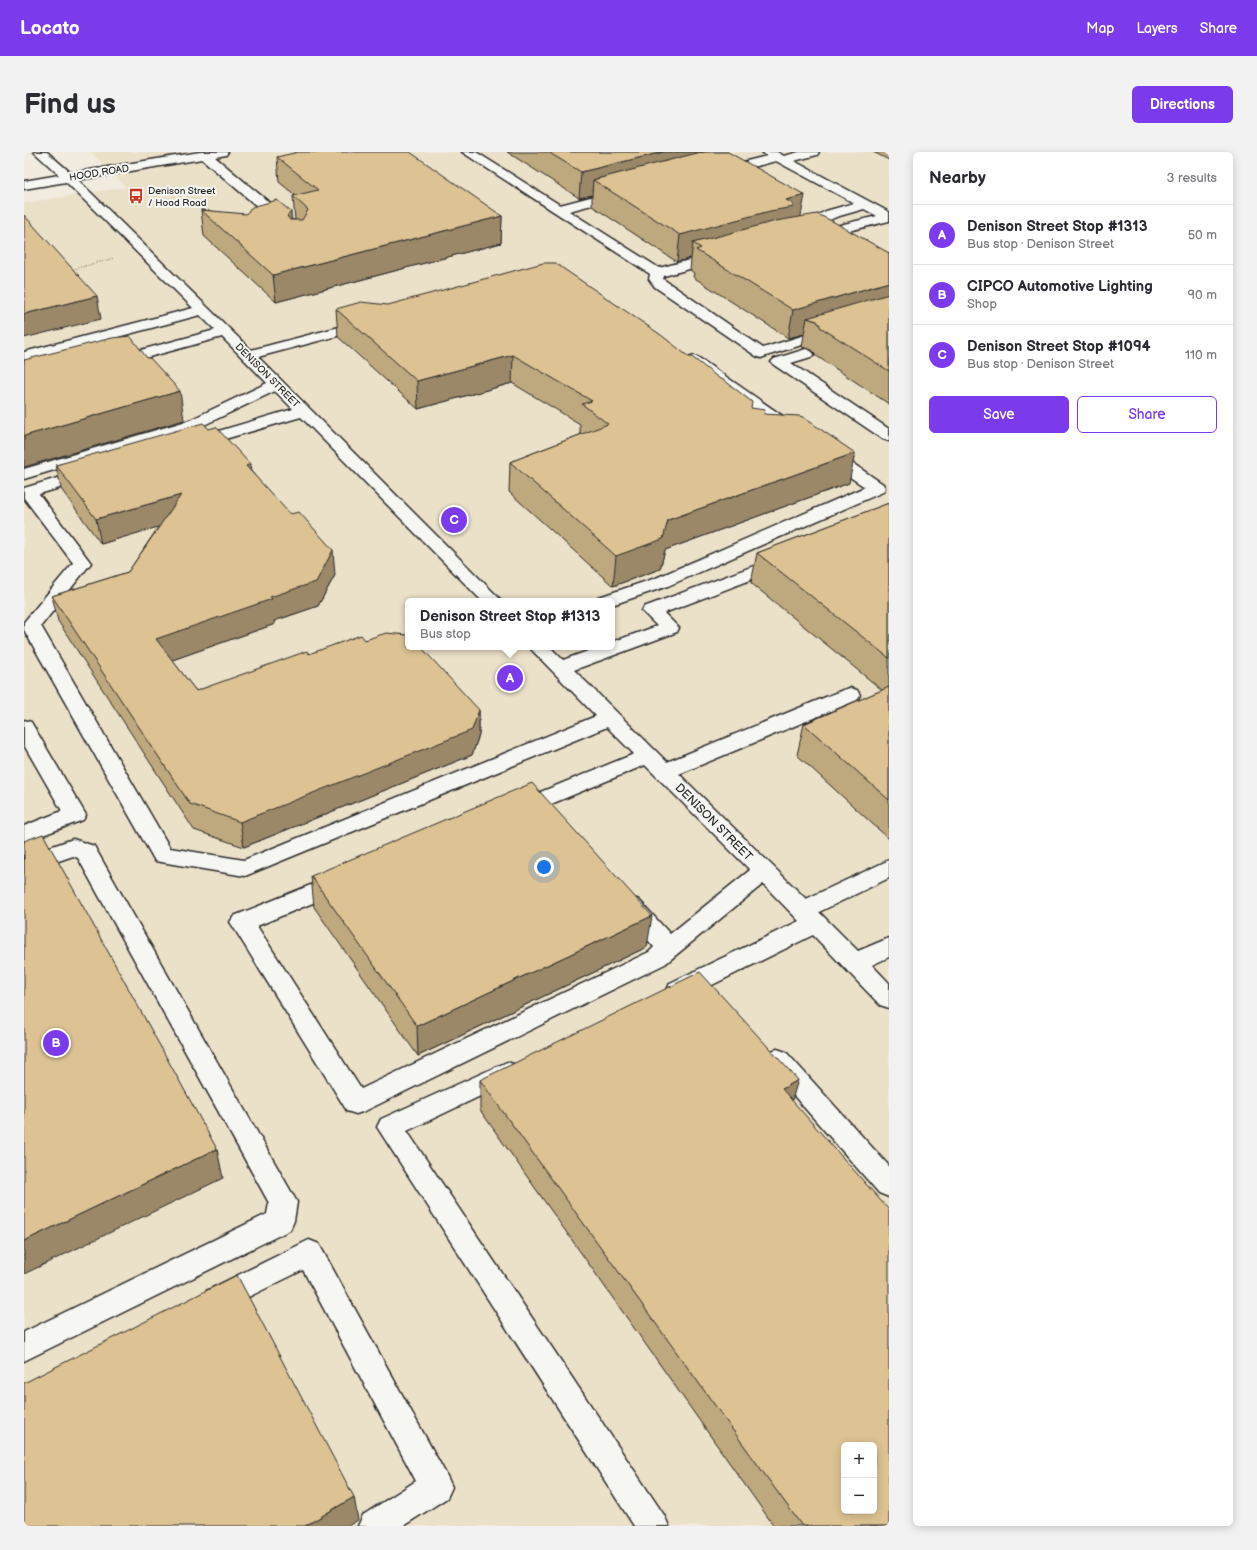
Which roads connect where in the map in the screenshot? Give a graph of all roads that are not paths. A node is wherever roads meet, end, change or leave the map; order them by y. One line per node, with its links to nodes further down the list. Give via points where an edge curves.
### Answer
1 (40, 152): 8 (street, DENISON STREET)
2 (222, 152): 5 (street, HOOD ROAD)
3 (468, 152): 12 (street)
4 (813, 152): 6 (street)
5 (205, 155): 8 (street, HOOD ROAD); 16 (street)
6 (776, 156): 7 (street, via 727,170); 13 (street)
7 (708, 171)
8 (68, 177): 10 (street, HOOD ROAD); 19 (street, DENISON STREET)
9 (622, 182): 12 (street)
10 (24, 185)
11 (633, 190): 14 (street)
12 (546, 202): 14 (street)
13 (865, 204): 15 (street); 15 (street, via 831,214 787,238 821,234)
14 (558, 210): 18 (street)
15 (889, 217)
16 (296, 232)
17 (733, 252): 18 (street)
18 (657, 273): 25 (street, via 656,279 660,284)
19 (204, 310): 23 (street, DENISON STREET); 27 (street)
20 (889, 313): 25 (street)
21 (381, 324): 26 (street, via 368,323)
22 (889, 327): 28 (street)
23 (225, 332): 26 (street, DENISON STREET); 29 (street)
24 (682, 352): 38 (street, via 877,488 662,582)
25 (761, 353): 28 (street)
26 (249, 355): 30 (street, DENISON STREET)
27 (24, 357)
28 (779, 362): 32 (street)
29 (100, 365)
30 (278, 384): 31 (street, DENISON STREET); 35 (street, via 196,423)
31 (304, 411): 33 (street); 37 (street, DENISON STREET)
32 (889, 436)
33 (177, 448)
34 (102, 470): 44 (street, via 28,492 82,563 31,626 163,856 245,868)
35 (24, 474)
36 (794, 557): 39 (street, via 651,611 670,628)
37 (490, 598)
38 (615, 598)
39 (615, 648)
40 (542, 650): 42 (street, DENISON STREET)
41 (610, 650): 42 (street)
42 (560, 668): 44 (street, DENISON STREET)
43 (850, 695): 46 (street)
44 (610, 718): 46 (street, DENISON STREET)
45 (24, 727): 50 (street, via 75,815)
46 (656, 764): 47 (street); 53 (street, DENISON STREET)
47 (537, 802): 48 (street); 49 (street)
48 (500, 817)
49 (553, 819)
50 (24, 834)
51 (24, 865): 66 (street, via 73,847 86,852 283,1202 280,1222)
52 (889, 868): 56 (street)
53 (764, 871): 56 (street, DENISON STREET); 58 (street)
54 (360, 874): 58 (street, via 242,922 356,1104 657,958)
55 (616, 890): 58 (street)
56 (809, 916): 59 (street, DENISON STREET); 61 (street, via 712,987)
57 (889, 947): 59 (street)
58 (669, 948)
59 (854, 964): 60 (street, DENISON STREET)
60 (889, 998)
61 (654, 1002)
62 (762, 1043): 64 (street)
63 (526, 1063): 68 (street, via 390,1127)
64 (889, 1185)
65 (195, 1311): 67 (street, via 309,1253 436,1487)
66 (24, 1347)
67 (374, 1526)
68 (653, 1526)

